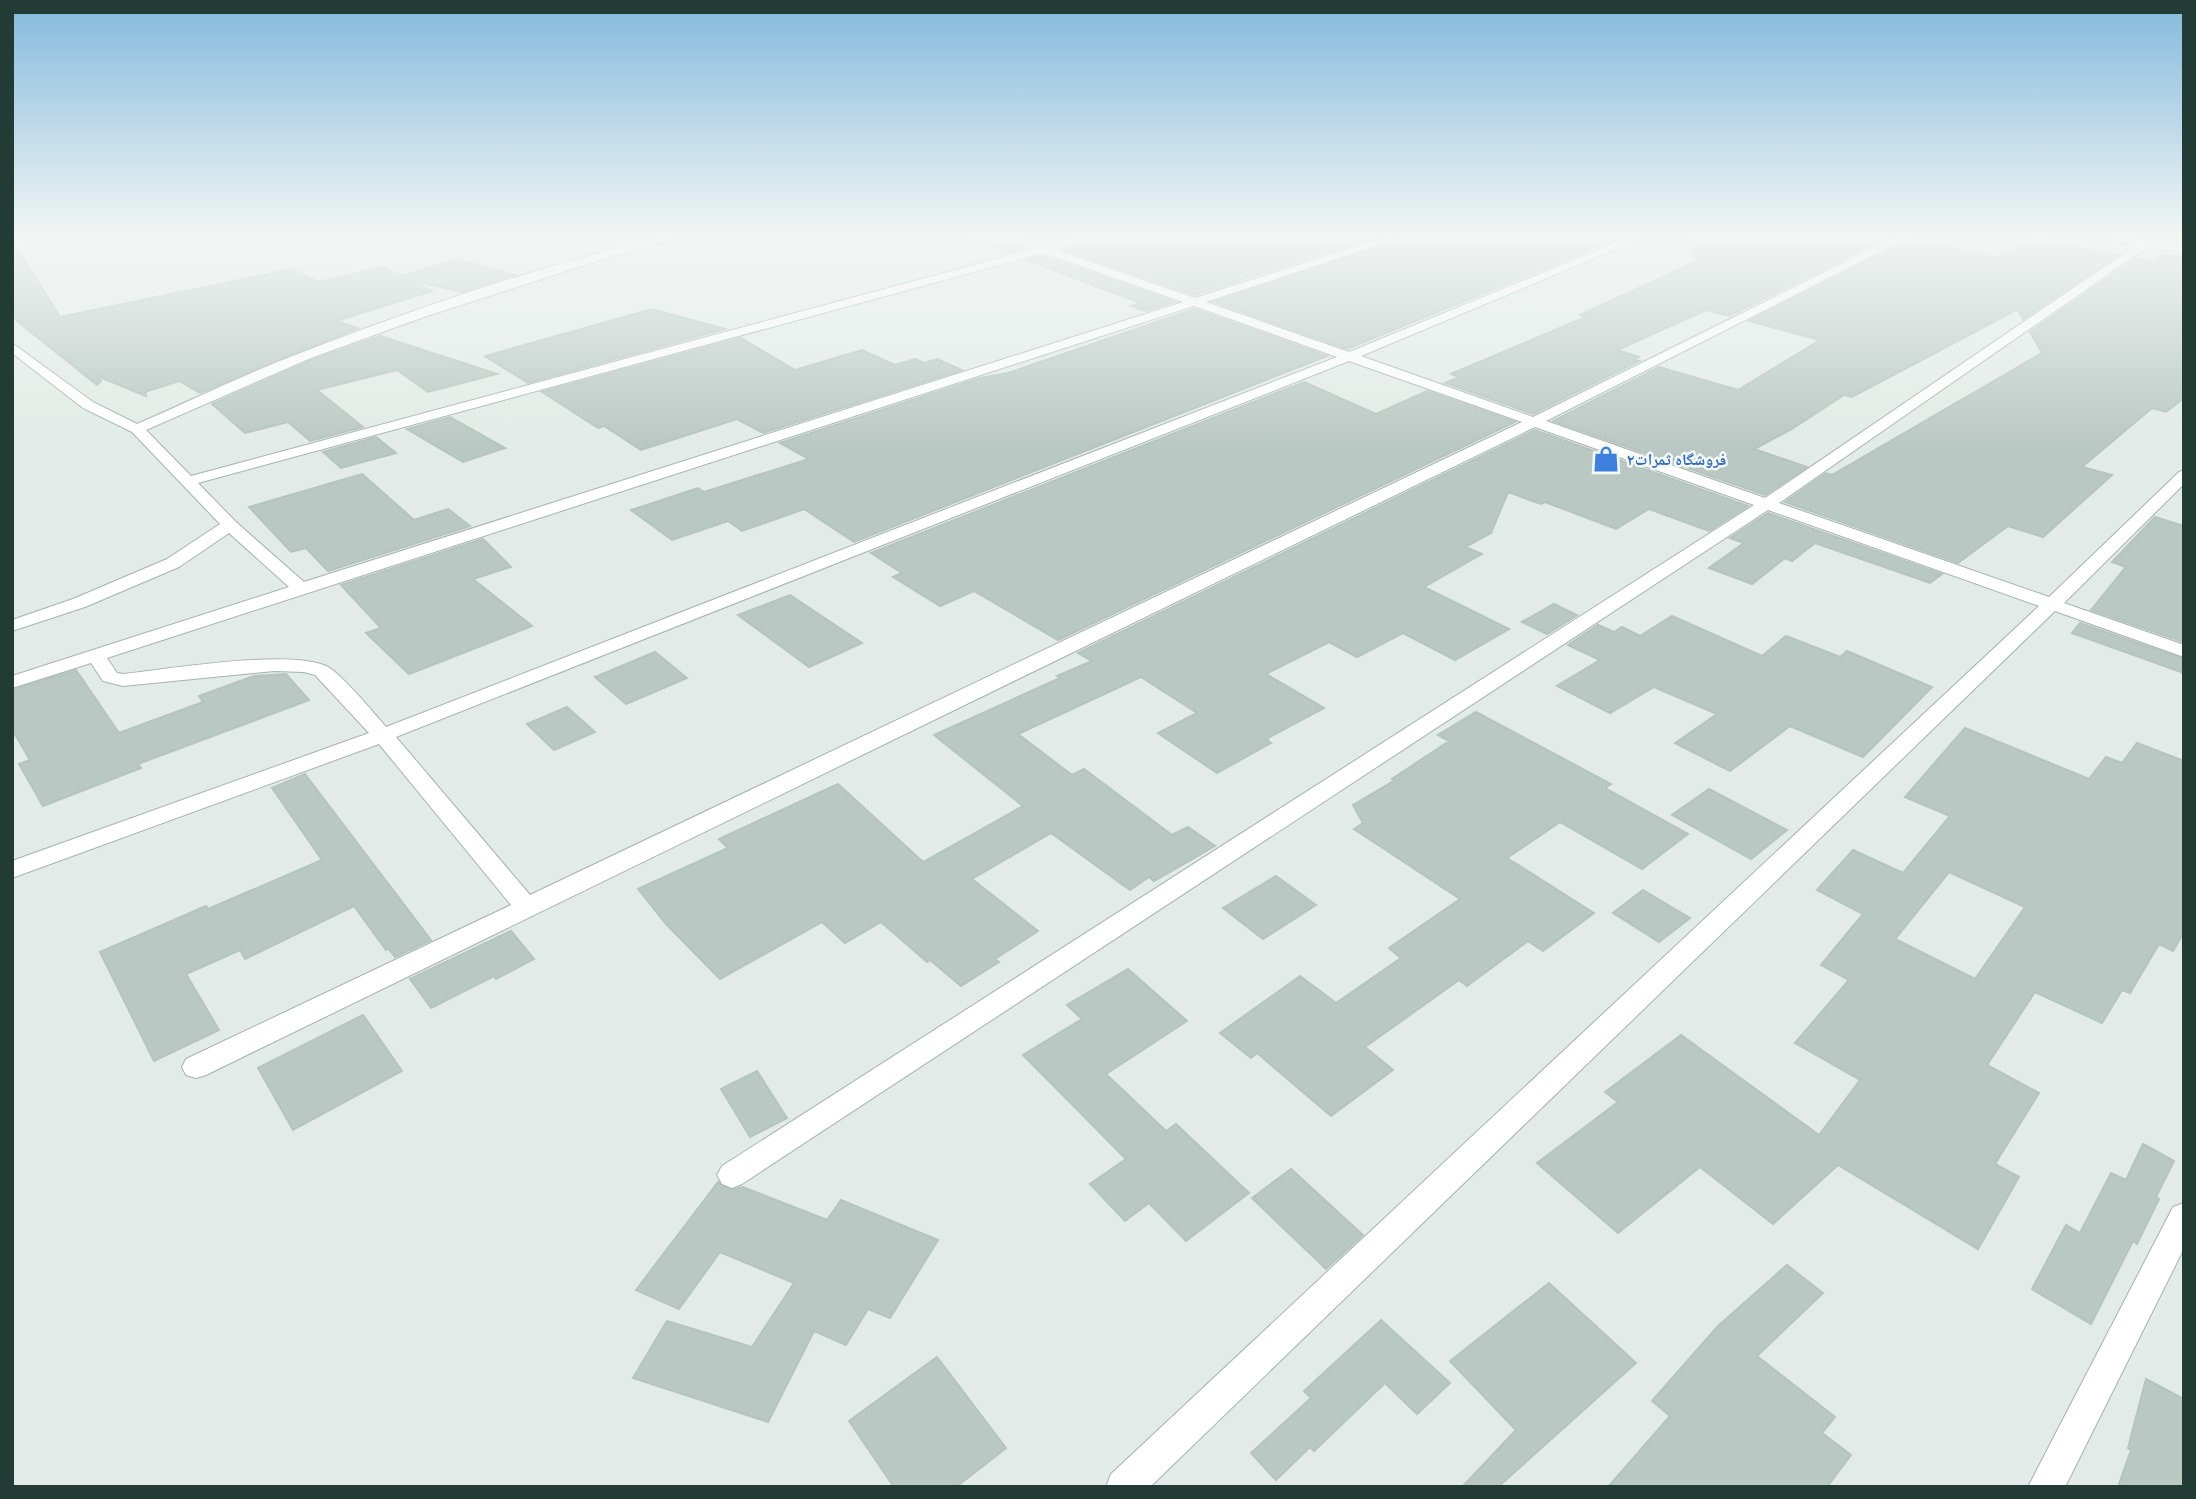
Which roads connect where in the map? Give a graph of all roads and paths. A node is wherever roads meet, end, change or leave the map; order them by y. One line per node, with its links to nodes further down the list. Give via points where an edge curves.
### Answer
1 (448, 305): 11 (street, via 306,355)
2 (841, 305): 13 (street)
3 (1185, 305): 16 (street)
4 (1202, 305): 9 (street)
5 (1475, 305): 9 (street)
6 (1768, 305): 10 (street)
7 (2057, 305): 14 (street)
8 (12, 347): 11 (street, via 88,405)
9 (1348, 357): 10 (street); 22 (street)
10 (1534, 422): 14 (street); 24 (street)
11 (136, 429): 13 (street)
12 (2184, 475): 17 (street)
13 (189, 481): 15 (street)
14 (1766, 504): 17 (street); 26 (street)
15 (230, 526): 16 (street); 18 (street, via 173,563)
16 (301, 589): 20 (street)
17 (2052, 604): 19 (street); 28 (street)
18 (12, 626)
19 (2184, 651)
20 (96, 655): 21 (street); 22 (street, via 110,677 123,680 306,666 322,671)
21 (12, 682)
22 (382, 734): 23 (street); 24 (street)
23 (12, 870)
24 (526, 907): 25 (street)
25 (196, 1067)
26 (732, 1175)
27 (2184, 1216): 29 (street)
28 (1124, 1487)
29 (2046, 1487)

